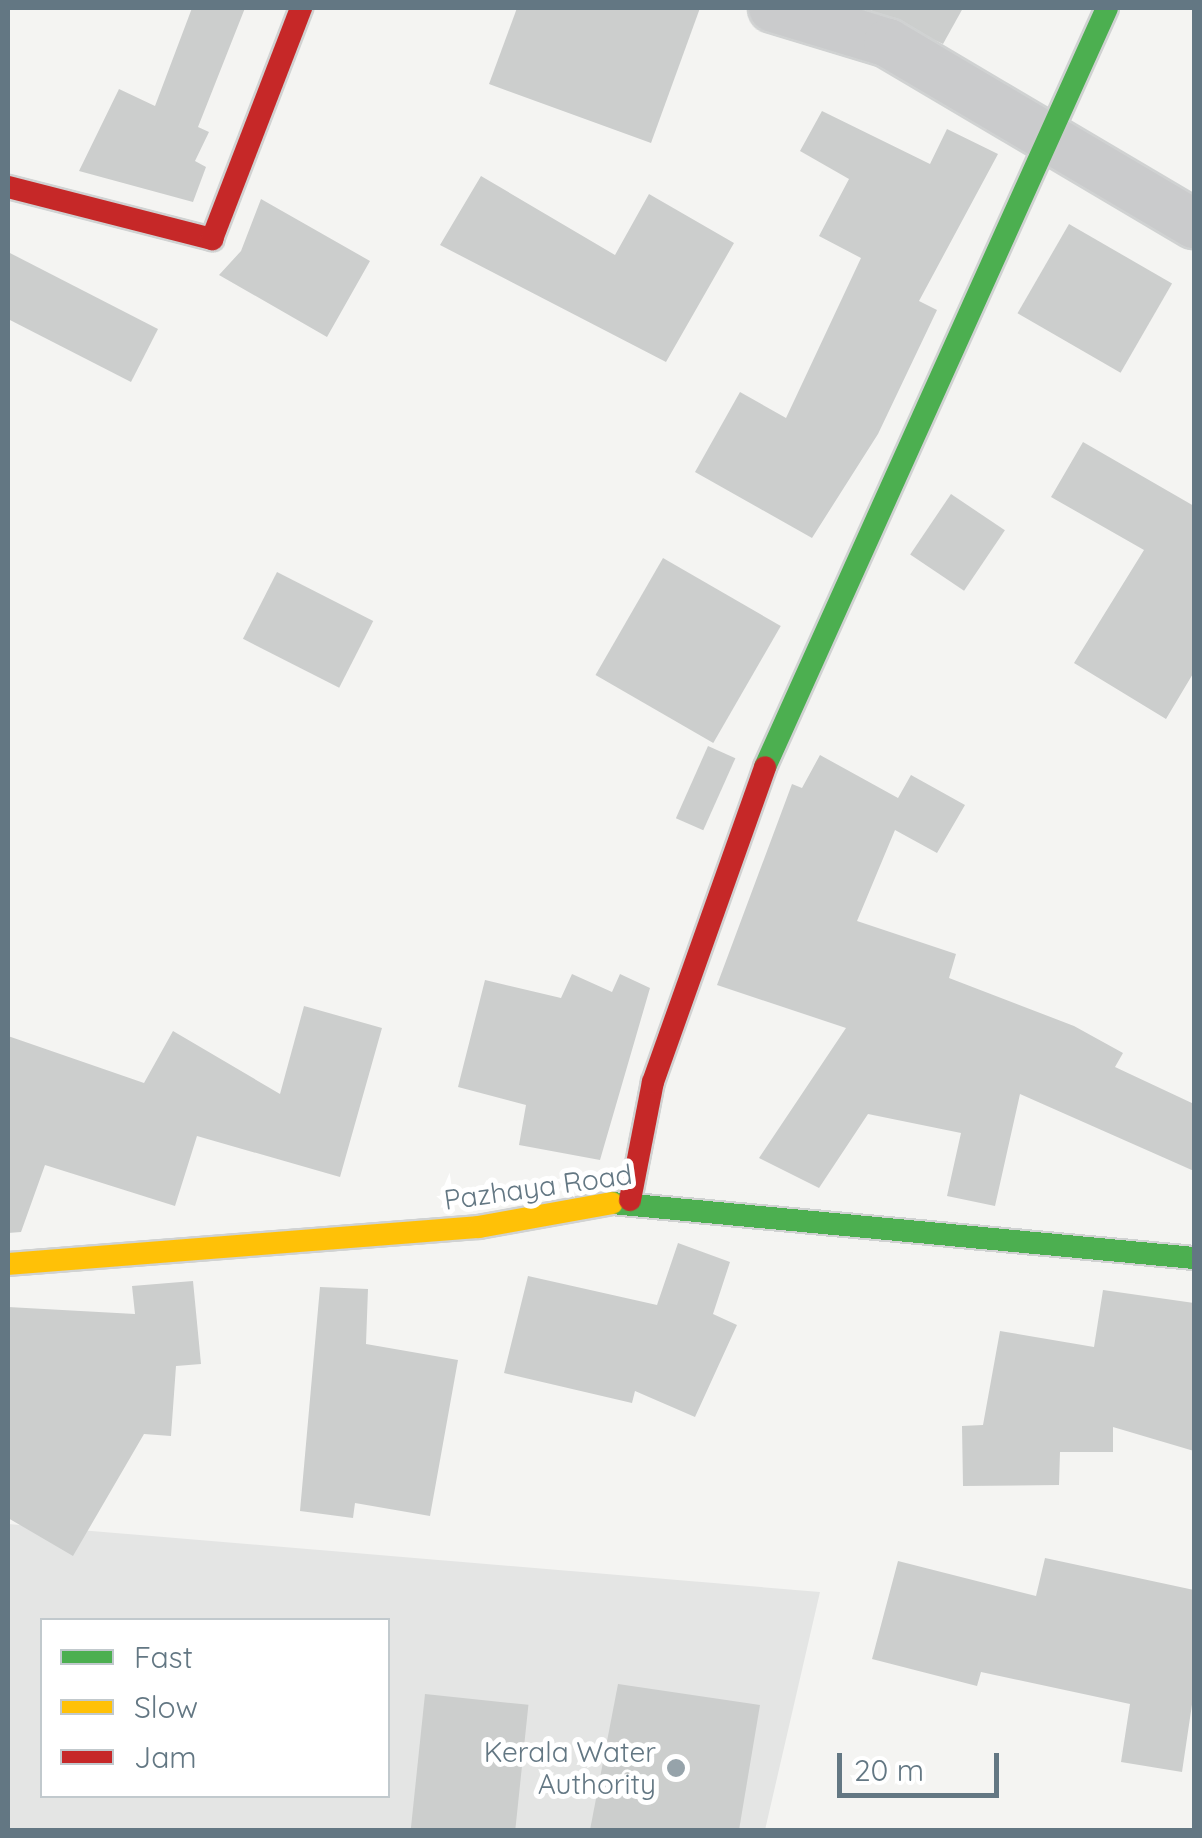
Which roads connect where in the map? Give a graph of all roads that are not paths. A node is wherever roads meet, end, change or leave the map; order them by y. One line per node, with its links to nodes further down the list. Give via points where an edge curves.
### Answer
1 (301, 8): 5 (street, via 212,239)
2 (773, 8): 4 (street, via 888,43)
3 (1107, 8): 4 (street)
4 (1054, 135): 6 (street); 7 (street, via 822,626 704,919 652,1082)
5 (8, 187)
6 (1194, 224)
7 (630, 1200): 8 (street, Pazhaya Road); 9 (street, Pazhaya Road, via 480,1227)
8 (1194, 1258)
9 (8, 1264)

